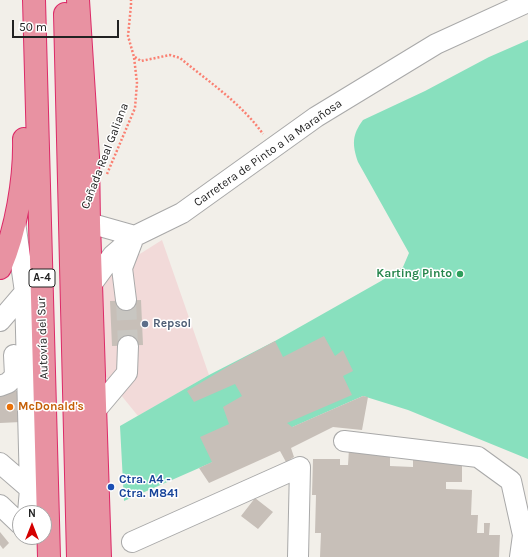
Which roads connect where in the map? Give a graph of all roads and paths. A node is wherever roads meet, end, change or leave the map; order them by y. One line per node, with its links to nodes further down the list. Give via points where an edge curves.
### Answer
1 (25, 0): 10 (highway, via 21,23 24,161)
2 (34, 0): 29 (highway, Autovía del Sur / A-4)
3 (65, 0): 30 (highway, A-4)
4 (78, 0): 11 (highway, via 88,157)
5 (131, 0): 7 (path, Cañada Real Galiana, via 128,36)
6 (528, 2): 8 (street, Carretera de Pinto a la Marañosa, via 436,44 316,117)
7 (134, 57): 8 (path, via 141,61 170,55 180,58 234,101); 9 (path, Cañada Real Galiana, via 137,83 135,108)
8 (273, 148): 12 (street, Carretera de Pinto a la Marañosa, via 182,213)
9 (104, 180)
10 (15, 220): 13 (highway); 15 (street)
11 (88, 223): 12 (street); 14 (highway)
12 (135, 236): 14 (street, Carretera de Pinto a la Marañosa, via 113,255); 16 (street, via 122,268)
13 (0, 268)
14 (91, 286): 21 (highway)
15 (25, 292): 17 (street); 19 (street)
16 (126, 300)
17 (0, 321)
18 (128, 346): 21 (street, via 127,373)
19 (13, 357): 20 (street, via 15,376); 24 (street)
20 (0, 386)
21 (95, 411): 31 (highway)
22 (344, 441): 33 (street, via 478,457 511,481 523,535)
23 (0, 463): 24 (street)
24 (30, 489): 26 (street)
25 (0, 505): 27 (street)
26 (29, 505)
27 (12, 516)
28 (132, 542): 32 (street, via 300,467)
29 (49, 557)
30 (78, 557)
31 (100, 557)
32 (298, 557)
33 (520, 557)

